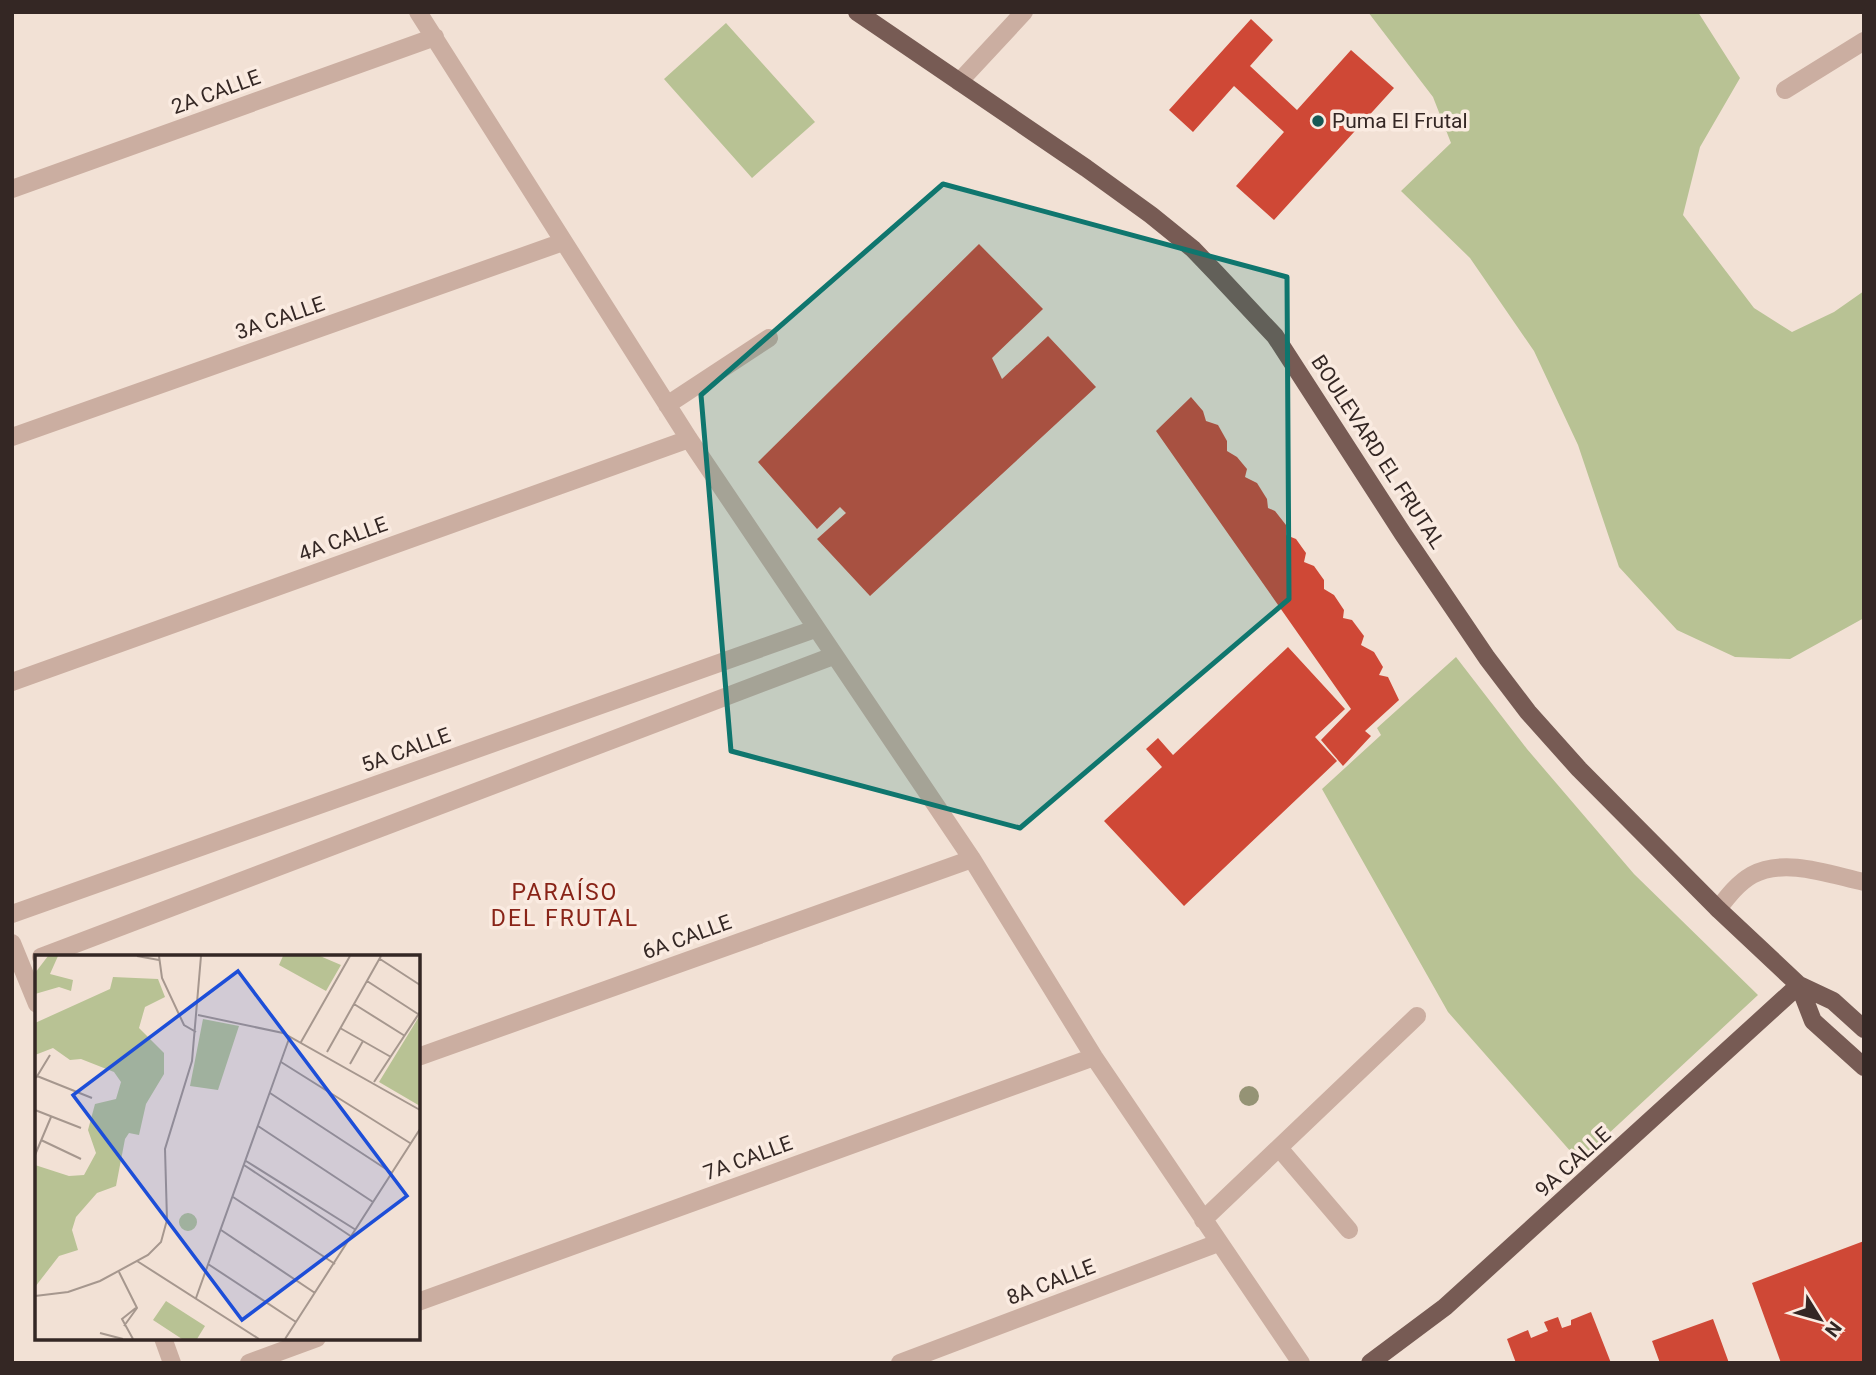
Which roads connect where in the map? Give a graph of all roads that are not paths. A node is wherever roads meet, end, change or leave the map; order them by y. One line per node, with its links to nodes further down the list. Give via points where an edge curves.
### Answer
1 (418, 12): 4 (street)
2 (857, 12): 6 (main road, BOULEVARD EL FRUTAL)
3 (1024, 12): 6 (street)
4 (435, 37): 8 (street, 2A CALLE); 9 (street)
5 (1864, 41): 7 (street)
6 (960, 82): 19 (main road, BOULEVARD EL FRUTAL, via 1151,215 1239,296 1299,370 1403,534 1528,712)
7 (1786, 90)
8 (12, 189)
9 (563, 242): 11 (street); 12 (street, 3A CALLE)
10 (769, 338): 11 (street)
11 (667, 405): 13 (street)
12 (12, 437)
13 (689, 439): 14 (street); 16 (street, 4A CALLE)
14 (815, 629): 15 (street); 20 (street, 5A CALLE)
15 (833, 656): 17 (street); 22 (street)
16 (12, 682)
17 (972, 859): 28 (street, 6A CALLE); 29 (street)
18 (1864, 882): 19 (street, via 1775,868 1755,873)
19 (1718, 909): 25 (main road, BOULEVARD EL FRUTAL)
20 (12, 914)
21 (12, 943): 23 (street)
22 (46, 955)
23 (33, 960): 24 (street)
24 (35, 982)
25 (1799, 985): 27 (main road, BOULEVARD EL FRUTAL, via 1833,1001); 30 (main road, BOULEVARD EL FRUTAL, via 1813,1021); 42 (main road, 9A CALLE, via 1445,1307)
26 (1417, 1016): 31 (street)
27 (1864, 1028)
28 (420, 1056)
29 (1094, 1057): 32 (street); 35 (street, 7A CALLE)
30 (1864, 1067)
31 (1279, 1148): 32 (street); 33 (street)
32 (1203, 1220): 34 (street)
33 (1349, 1230)
34 (1218, 1243): 40 (street, 8A CALLE); 41 (street)
35 (420, 1300)
36 (164, 1340): 38 (street)
37 (312, 1340): 39 (street)
38 (172, 1363)
39 (249, 1363)
40 (900, 1363)
41 (1301, 1363)
42 (1370, 1363)

